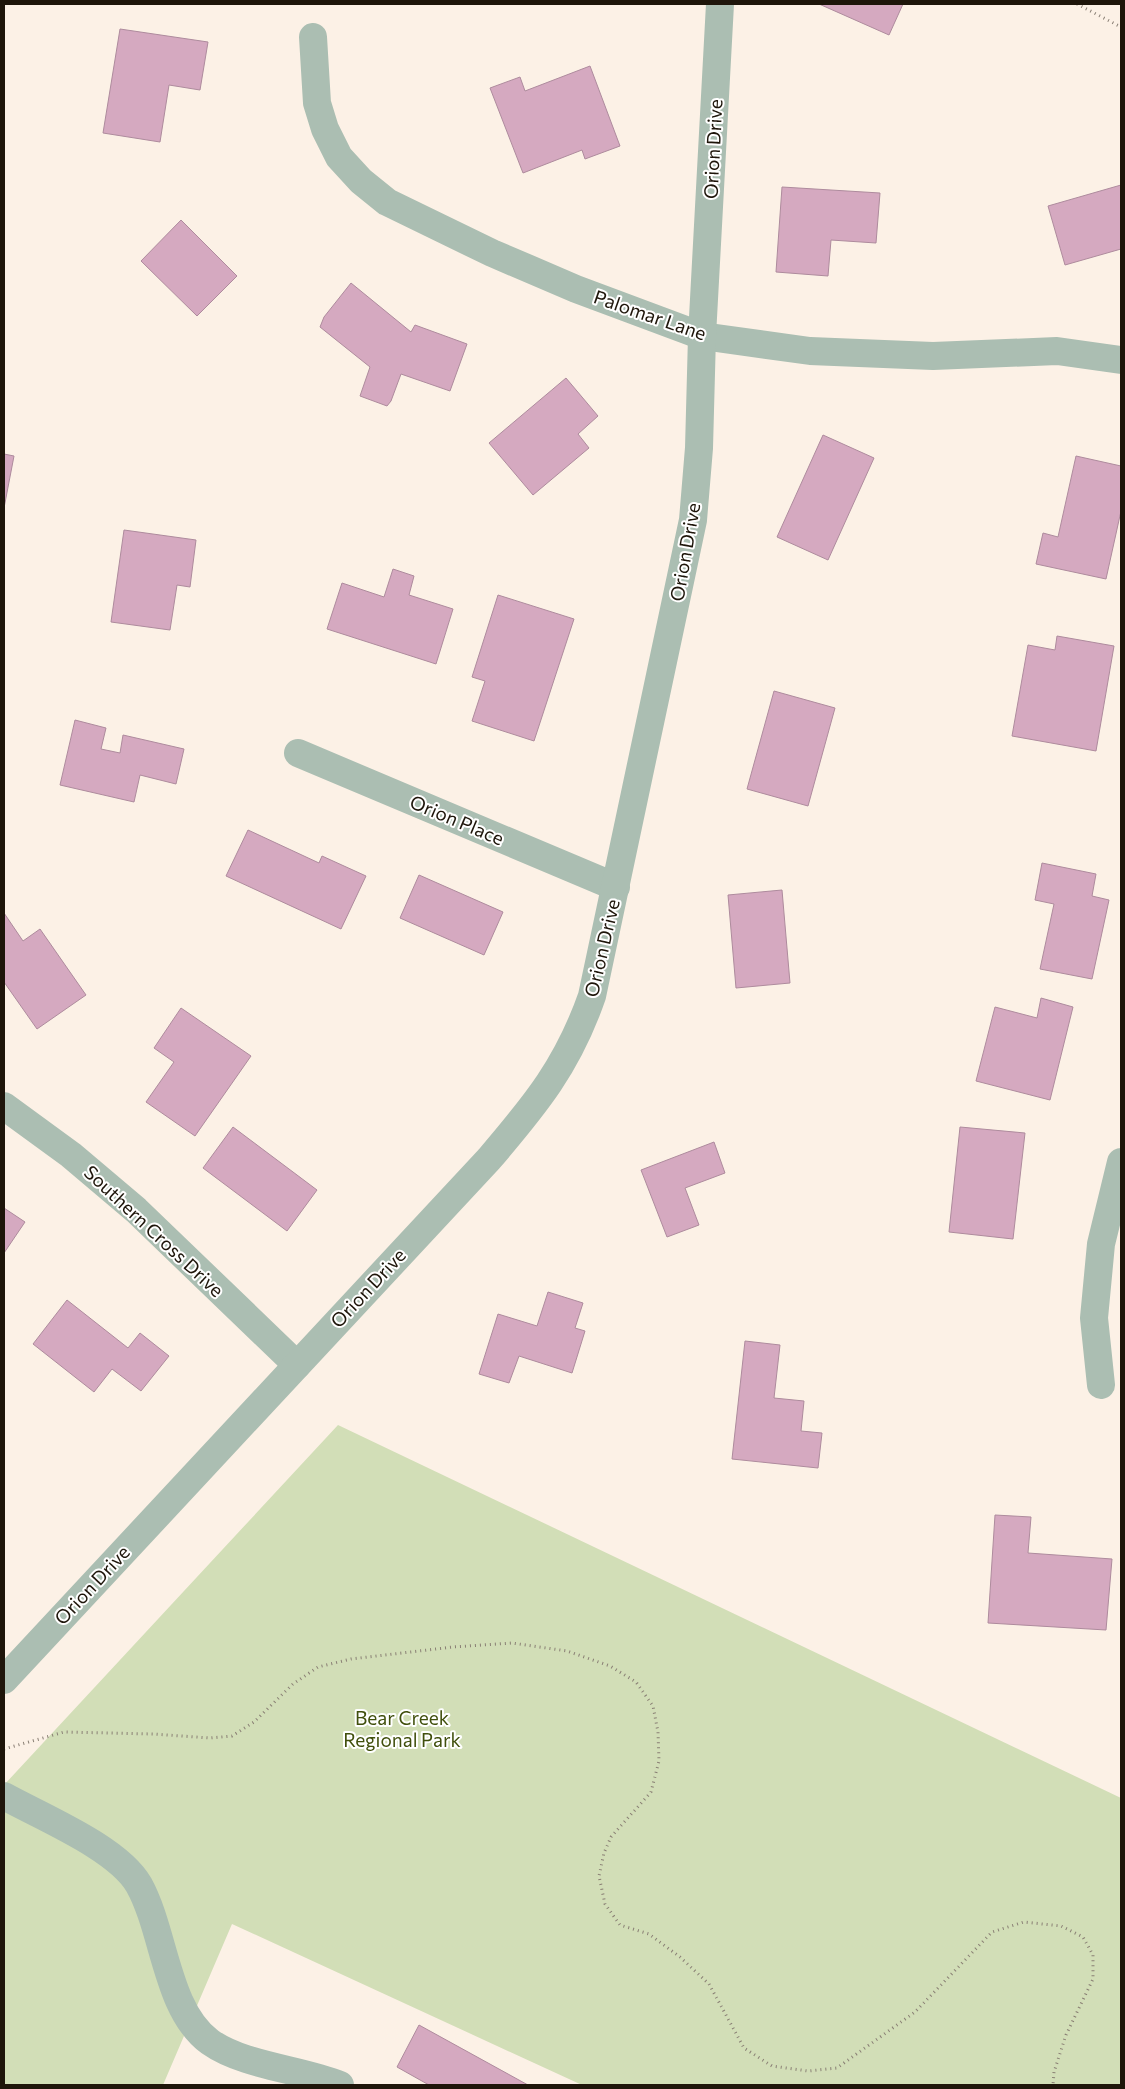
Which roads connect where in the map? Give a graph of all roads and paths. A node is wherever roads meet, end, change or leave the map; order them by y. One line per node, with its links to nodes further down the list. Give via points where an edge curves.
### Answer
1 (720, 4): 5 (street, Orion Drive)
2 (1077, 4): 3 (path)
3 (1121, 27)
4 (312, 37): 5 (street, Palomar Lane, via 317,103 325,129 339,156 361,181 387,202 576,289)
5 (702, 336): 6 (street, Palomar Lane, via 810,351 933,356 1057,351); 8 (street, Orion Drive, via 693,520)
6 (1121, 360)
7 (298, 753): 8 (street, Orion Place)
8 (616, 887): 11 (street, Orion Drive, via 592,996 582,1026 550,1085 489,1159)
9 (4, 1106): 11 (street, Southern Cross Drive, via 71,1155 136,1210)
10 (1121, 1162): 12 (street, via 1101,1244 1094,1318)
11 (297, 1365): 13 (street, Orion Drive)
12 (1101, 1385)
13 (4, 1680)
14 (4, 1749): 17 (path, via 64,1732 210,1738 232,1736 254,1722 294,1684 318,1667 351,1658 512,1643 566,1651 610,1666 636,1682 653,1706 658,1732 659,1761 651,1792 611,1837 604,1853 599,1876 604,1904 620,1925 649,1934 709,1984 744,2048 772,2066 808,2071 837,2068 915,2012 992,1932 1024,1922 1061,1926 1083,1938 1093,1955 1093,1978 1066,2036)
15 (4, 1796): 16 (street, via 122,1863 138,1884 150,1911 162,1942 173,1989 191,2022 210,2042 241,2056)
16 (340, 2085)
17 (1053, 2085)

